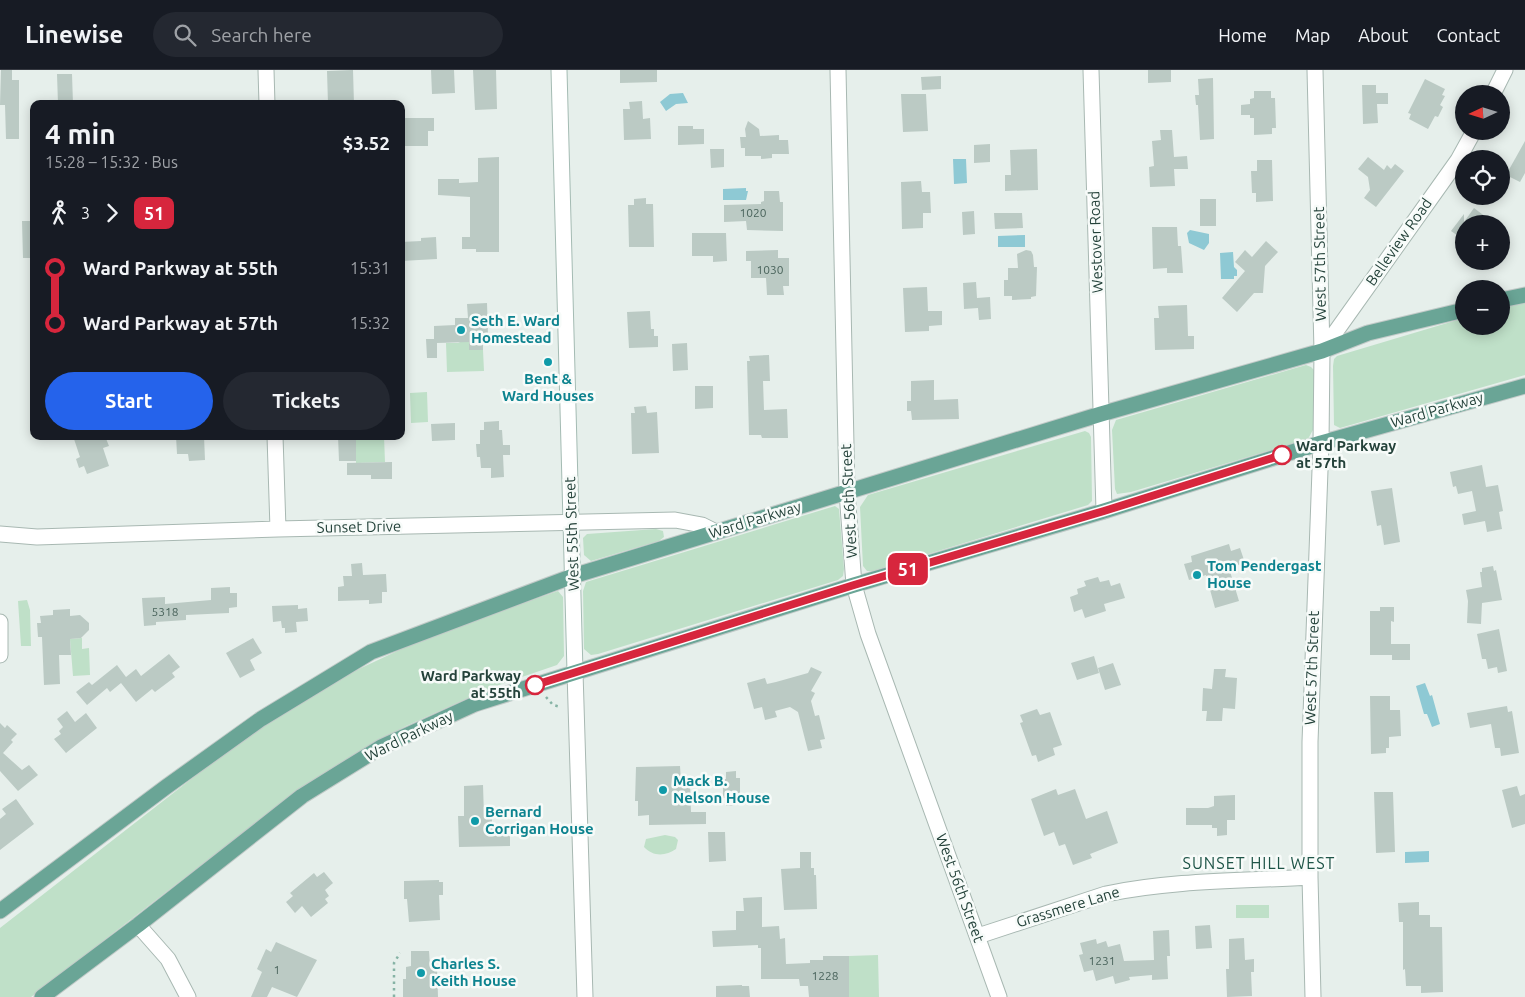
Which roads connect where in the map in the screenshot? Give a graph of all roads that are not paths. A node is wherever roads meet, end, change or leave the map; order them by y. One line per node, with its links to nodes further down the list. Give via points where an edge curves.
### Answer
1 (266, 70): 10 (street)
2 (559, 70): 22 (street, West 55th Street)
3 (838, 70): 20 (street, West 56th Street)
4 (1091, 70): 17 (street, Westover Road)
5 (1315, 70): 15 (street, West 57th Street)
6 (1500, 70): 8 (street)
7 (1505, 70): 9 (street)
8 (1495, 85)
9 (1497, 85)
10 (267, 100)
11 (1469, 140): 15 (street, Belleview Road)
12 (1525, 294): 13 (main road)
13 (1510, 298)
14 (1455, 312): 15 (main road, Ward Parkway, via 1368,334)
15 (1322, 351): 17 (main road, Ward Parkway); 19 (street, West 57th Street)
16 (1524, 390): 19 (main road, Ward Parkway)
17 (1101, 414): 20 (main road, Ward Parkway); 21 (street, Westover Road)
18 (275, 440): 23 (street)
19 (1321, 443): 21 (main road, Ward Parkway); 31 (street, West 57th Street, via 1310,742)
20 (847, 492): 24 (main road, Ward Parkway); 27 (street, West 56th Street)
21 (1104, 511): 27 (main road, Ward Parkway)
22 (571, 522): 23 (street, Sunset Drive); 24 (street, Sunset Drive, via 675,520 702,524); 26 (street, West 55th Street)
23 (278, 529): 25 (street, Sunset Drive, via 37,537)
24 (716, 532): 26 (main road, Ward Parkway)
25 (0, 534)
26 (573, 576): 30 (street, West 55th Street); 32 (main road, Ward Parkway, via 371,652 246,730)
27 (854, 585): 30 (main road, Ward Parkway); 34 (street, West 56th Street, via 868,634)
28 (0, 622): 29 (street)
29 (0, 656)
30 (575, 672): 33 (main road, Ward Parkway, via 475,704 381,748 302,796); 37 (street, West 55th Street)
31 (1310, 877): 34 (street, Grassmere Lane, via 1165,884 1127,890); 39 (street, West 57th Street)
32 (0, 911)
33 (138, 925): 35 (main road, Ward Parkway); 36 (street, via 168,959)
34 (978, 936): 38 (street, West 56th Street)
35 (42, 997)
36 (188, 997)
37 (584, 997)
38 (999, 997)
39 (1314, 997)

